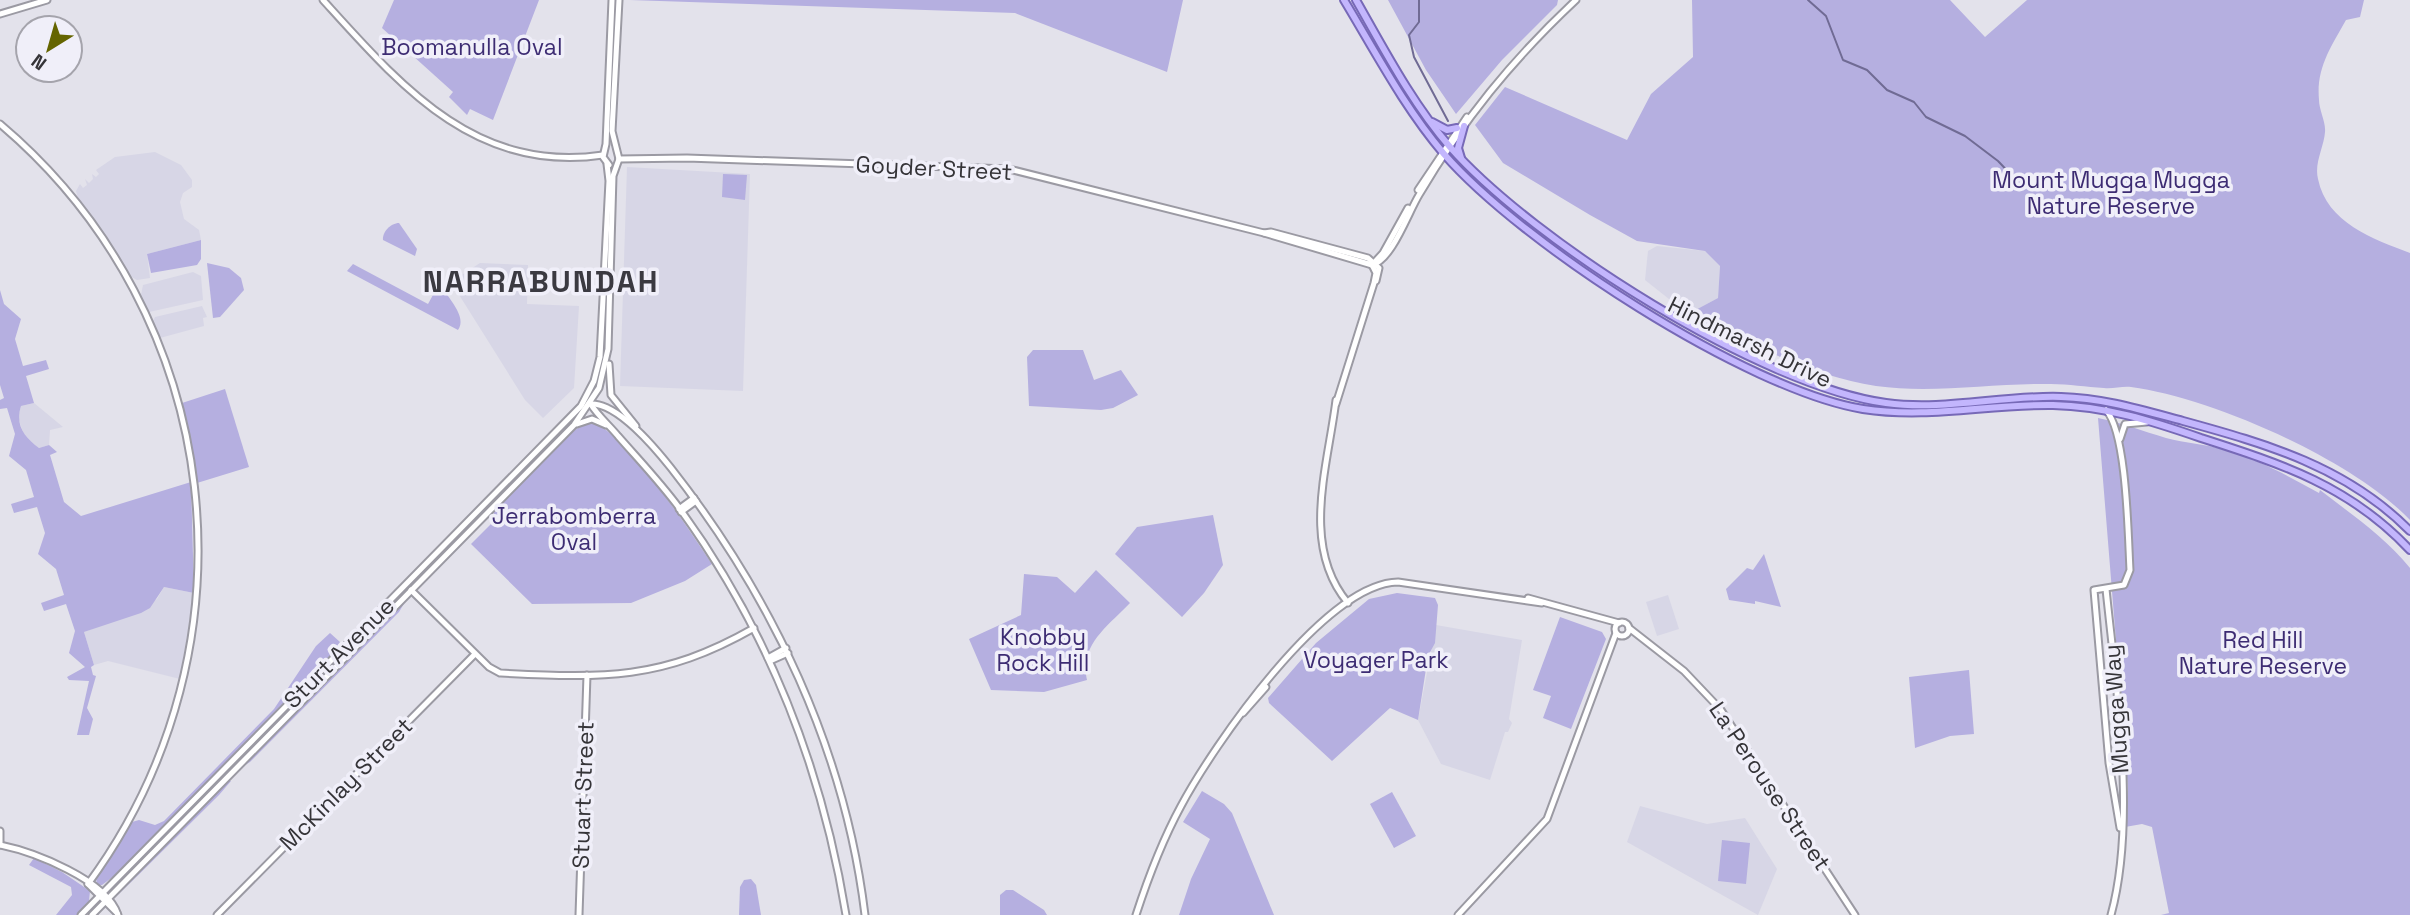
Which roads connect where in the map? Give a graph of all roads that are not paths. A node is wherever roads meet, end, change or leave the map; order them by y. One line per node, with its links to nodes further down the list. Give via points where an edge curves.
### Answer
1 (47, 0): 8 (street)
2 (323, 0): 17 (street, via 395,78 448,121 511,149)
3 (612, 0): 9 (street, Sturt Avenue)
4 (619, 0): 10 (street)
5 (1344, 0): 15 (main road, Hindmarsh Drive, via 1398,92)
6 (1356, 0): 11 (main road, Hindmarsh Drive)
7 (1576, 0): 13 (street, via 1534,39)
8 (0, 14)
9 (609, 61): 10 (street); 17 (street, Sturt Avenue)
10 (617, 61): 16 (street, via 612,131)
11 (1428, 119): 13 (main road, via 1447,130); 14 (main road, Hindmarsh Drive)
12 (0, 124): 52 (street, via 70,191 134,287 173,381 194,479 198,581 181,690 141,799)
13 (1460, 127): 14 (street); 18 (main road, via 1458,148)
14 (1448, 144): 15 (street); 18 (main road, Hindmarsh Drive)
15 (1443, 152): 19 (street); 25 (main road, Hindmarsh Drive, via 1511,217 1603,283 1712,347 1806,393 1852,407 1903,414 2042,405)
16 (618, 156): 17 (street); 17 (street); 19 (street, Goyder Street, via 1009,169 1271,232); 20 (street)
17 (604, 157): 21 (street, Sturt Avenue, via 609,181)
18 (1463, 161): 35 (main road, Hindmarsh Drive, via 1514,207 1611,276 1717,339 1808,383 1903,405 2044,397 2121,404 2300,456 2361,490)
19 (1374, 263): 40 (street, via 1374,283 1336,404 1324,476 1322,543 1329,575)
20 (609, 296): 21 (street); 22 (street)
21 (603, 301): 23 (street, Sturt Avenue, via 600,356)
22 (608, 351): 24 (street, Sturt Avenue); 32 (street, via 611,395)
23 (588, 394): 24 (street); 30 (street, Sturt Avenue)
24 (590, 404): 26 (street, via 599,404); 28 (street, Sturt Avenue); 29 (street); 30 (street)
25 (2106, 410): 27 (main road, Hindmarsh Drive); 31 (street, via 2114,420)
26 (622, 419): 29 (street); 32 (street)
27 (2153, 422): 31 (street, via 2126,423); 36 (main road, Hindmarsh Drive, via 2322,482 2365,510)
28 (574, 425): 29 (street, via 592,419); 39 (street, Sturt Avenue)
29 (613, 430): 34 (street)
30 (549, 440): 37 (street, Sturt Avenue)
31 (2119, 442): 38 (street, via 2130,573 2124,585)
32 (653, 445): 33 (street)
33 (695, 499): 34 (street); 45 (street, via 739,563)
34 (680, 510): 41 (street)
35 (2410, 531)
36 (2410, 550)
37 (405, 585): 39 (street); 53 (street, Sturt Avenue)
38 (2106, 589): 49 (street, Mugga Way, via 2122,763); 49 (street, Mugga Way, via 2094,590 2109,763)
39 (411, 591): 46 (street); 54 (street, Sturt Avenue)
40 (1348, 603): 43 (street, La Perouse Street, via 1367,589 1391,582 1542,603 1605,621); 62 (street, La Perouse Street, via 1316,629 1271,678 1214,751 1180,807)
41 (754, 628): 47 (street); 48 (street, via 671,666)
42 (1629, 628): 43 (street); 43 (street, via 1625,623); 44 (street, La Perouse Street)
43 (1620, 632): 44 (street, La Perouse Street); 63 (street, via 1547,819)
44 (1641, 640): 64 (street, La Perouse Street, via 1688,674 1721,710)
45 (787, 651): 47 (street); 61 (street, via 831,764)
46 (475, 654): 48 (street, via 500,673); 58 (street, McKinlay Street)
47 (769, 660): 60 (street, via 822,800)
48 (587, 675): 59 (street, Stuart Street)
49 (2120, 828): 65 (street, Mugga Way, via 2118,879)
50 (0, 831): 51 (street)
51 (0, 845): 52 (street, via 50,860)
52 (88, 884): 53 (street)
53 (100, 895): 54 (street); 56 (street, Sturt Avenue)
54 (106, 901): 55 (street); 57 (street, Sturt Avenue)
55 (117, 914)
56 (81, 915)
57 (92, 915)
58 (217, 915)
59 (579, 915)
60 (846, 915)
61 (865, 915)
62 (1136, 915)
63 (1458, 915)
64 (1855, 915)
65 (2110, 915)

